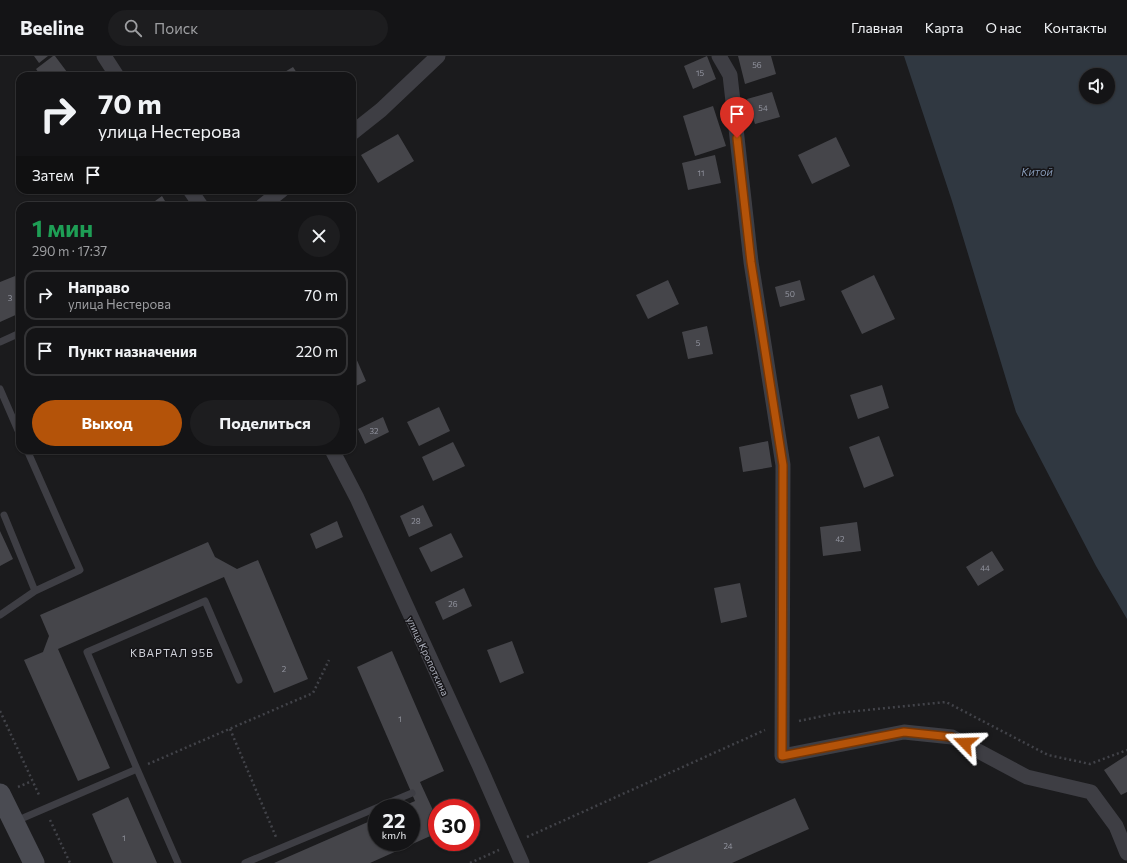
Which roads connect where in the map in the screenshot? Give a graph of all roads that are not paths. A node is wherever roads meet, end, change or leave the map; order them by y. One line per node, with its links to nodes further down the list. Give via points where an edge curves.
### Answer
1 (104, 56): 4 (street)
2 (438, 56): 5 (street)
3 (719, 56): 22 (street, via 730,75 751,262 783,465 782,756 904,732 952,737 1027,777 1091,792 1116,826)
4 (114, 72)
5 (356, 130)
6 (277, 194): 7 (street)
7 (267, 202)
8 (16, 335): 9 (lane)
9 (0, 342)
10 (0, 389): 11 (lane)
11 (16, 426)
12 (29, 454): 15 (lane, via 80,570)
13 (334, 454): 26 (street, улица Кропоткина)
14 (4, 515): 15 (lane)
15 (35, 591): 16 (lane)
16 (0, 615)
17 (239, 680): 18 (lane, via 205,601 87,652)
18 (137, 769): 21 (lane); 24 (lane)
19 (8, 791): 21 (street)
20 (412, 793): 25 (lane)
21 (14, 822): 23 (street)
22 (1127, 853)
23 (34, 863)
24 (178, 863)
25 (245, 863)
26 (522, 863)

